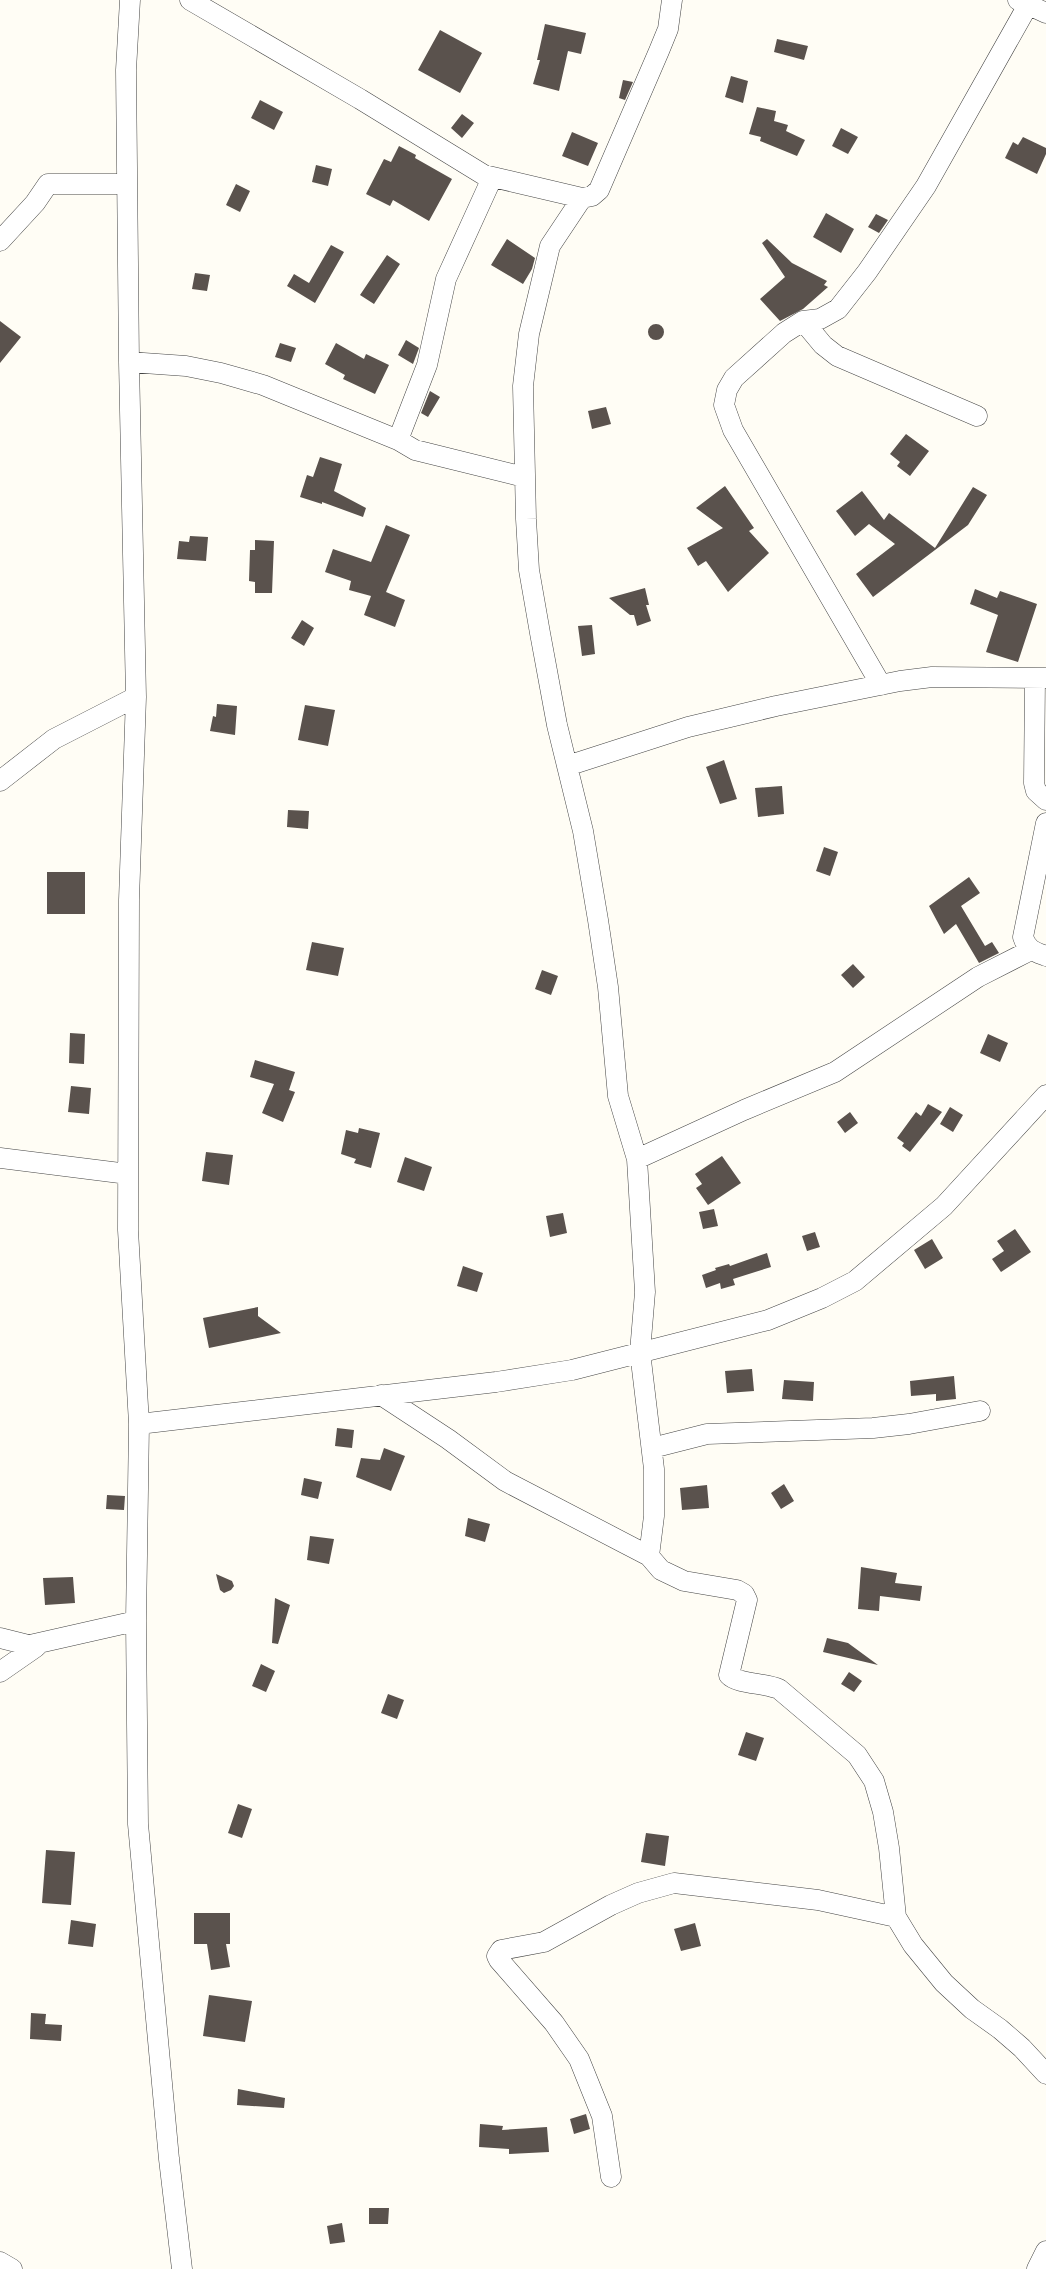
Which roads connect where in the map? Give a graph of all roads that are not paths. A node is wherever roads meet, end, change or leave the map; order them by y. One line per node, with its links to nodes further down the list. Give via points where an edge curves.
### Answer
1 (130, 0): 6 (street, via 126,70)
2 (190, 0): 5 (street, via 360,99 470,168)
3 (672, 0): 7 (street, via 668,29 599,190)
4 (1031, 6): 9 (street, via 926,186 867,272 838,308 820,319)
5 (492, 178): 7 (street); 12 (street, via 446,279 427,365)
6 (127, 184): 8 (street, via 48,184); 10 (street)
7 (582, 198): 13 (street, via 550,246 537,292 523,386)
8 (0, 241)
9 (803, 321): 11 (street, via 837,356); 15 (street, via 784,333 734,378 724,404 733,430)
10 (129, 362): 12 (street, via 186,366 255,382); 16 (street)
11 (977, 416)
12 (398, 440): 13 (street, via 415,450)
13 (524, 477): 17 (street, via 529,570)
14 (1040, 678): 15 (street, via 932,677); 19 (street, via 1034,783 1036,792)
15 (881, 685): 17 (street, via 688,727)
16 (136, 697): 18 (street, via 54,739); 25 (street, via 129,900)
17 (567, 766): 24 (street, via 583,831 598,920 618,1096)
18 (0, 781)
19 (1046, 800)
20 (1046, 823): 21 (street, via 1023,938 1025,945)
21 (1038, 953): 24 (street, via 978,977 834,1072)
22 (1046, 1095): 26 (street, via 944,1206 855,1280 822,1298 768,1320)
23 (0, 1158): 25 (street)
24 (637, 1159): 26 (street, via 645,1292)
25 (128, 1174): 29 (street)
26 (640, 1352): 27 (street, via 572,1370); 30 (street)
27 (380, 1395): 29 (street); 31 (street, via 448,1438 505,1481)
28 (980, 1411): 30 (street, via 873,1428 706,1434)
29 (139, 1424): 32 (street)
30 (652, 1448): 31 (street, via 654,1516)
31 (649, 1556): 36 (street, via 661,1570 684,1581 744,1594 747,1600 729,1675 735,1680 779,1689 856,1755 874,1781 889,1848)
32 (136, 1622): 34 (street, via 30,1645); 42 (street, via 138,1824)
33 (0, 1638): 34 (street)
34 (36, 1647): 35 (street)
35 (0, 1672)
36 (896, 1917): 37 (street, via 913,1945 944,1983 1014,2042); 38 (street, via 818,1900 674,1883 611,1905 544,1942 501,1950 497,1956 499,1960 554,2024 579,2059 602,2116)
37 (1046, 2074)
38 (611, 2177)
39 (1046, 2250): 43 (street)
40 (0, 2262): 41 (street)
41 (12, 2269)
42 (182, 2269)
43 (1037, 2269)

